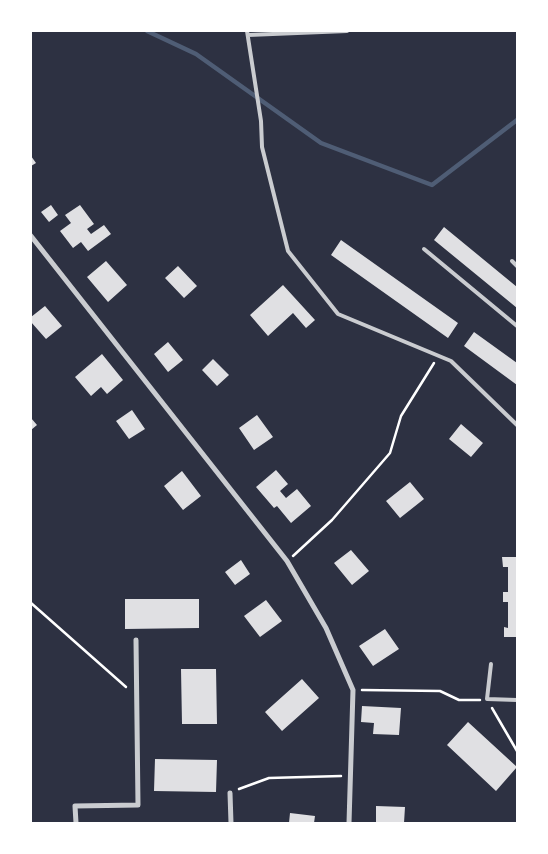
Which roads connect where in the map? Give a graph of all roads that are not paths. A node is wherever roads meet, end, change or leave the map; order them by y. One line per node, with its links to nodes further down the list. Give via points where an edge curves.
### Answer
1 (347, 31): 2 (lane)
2 (248, 33): 8 (lane, via 262,147 288,251 338,314 451,361)
3 (31, 236): 15 (street, via 287,561 326,628 353,690)
4 (424, 249): 7 (lane)
5 (512, 262): 6 (lane)
6 (517, 266)
7 (517, 326)
8 (517, 425)
9 (136, 640): 13 (street, via 138,805 75,806)
10 (491, 664): 11 (lane, via 487,699)
11 (517, 700)
12 (230, 793): 14 (street)
13 (76, 823)
14 (231, 823)
15 (349, 823)

